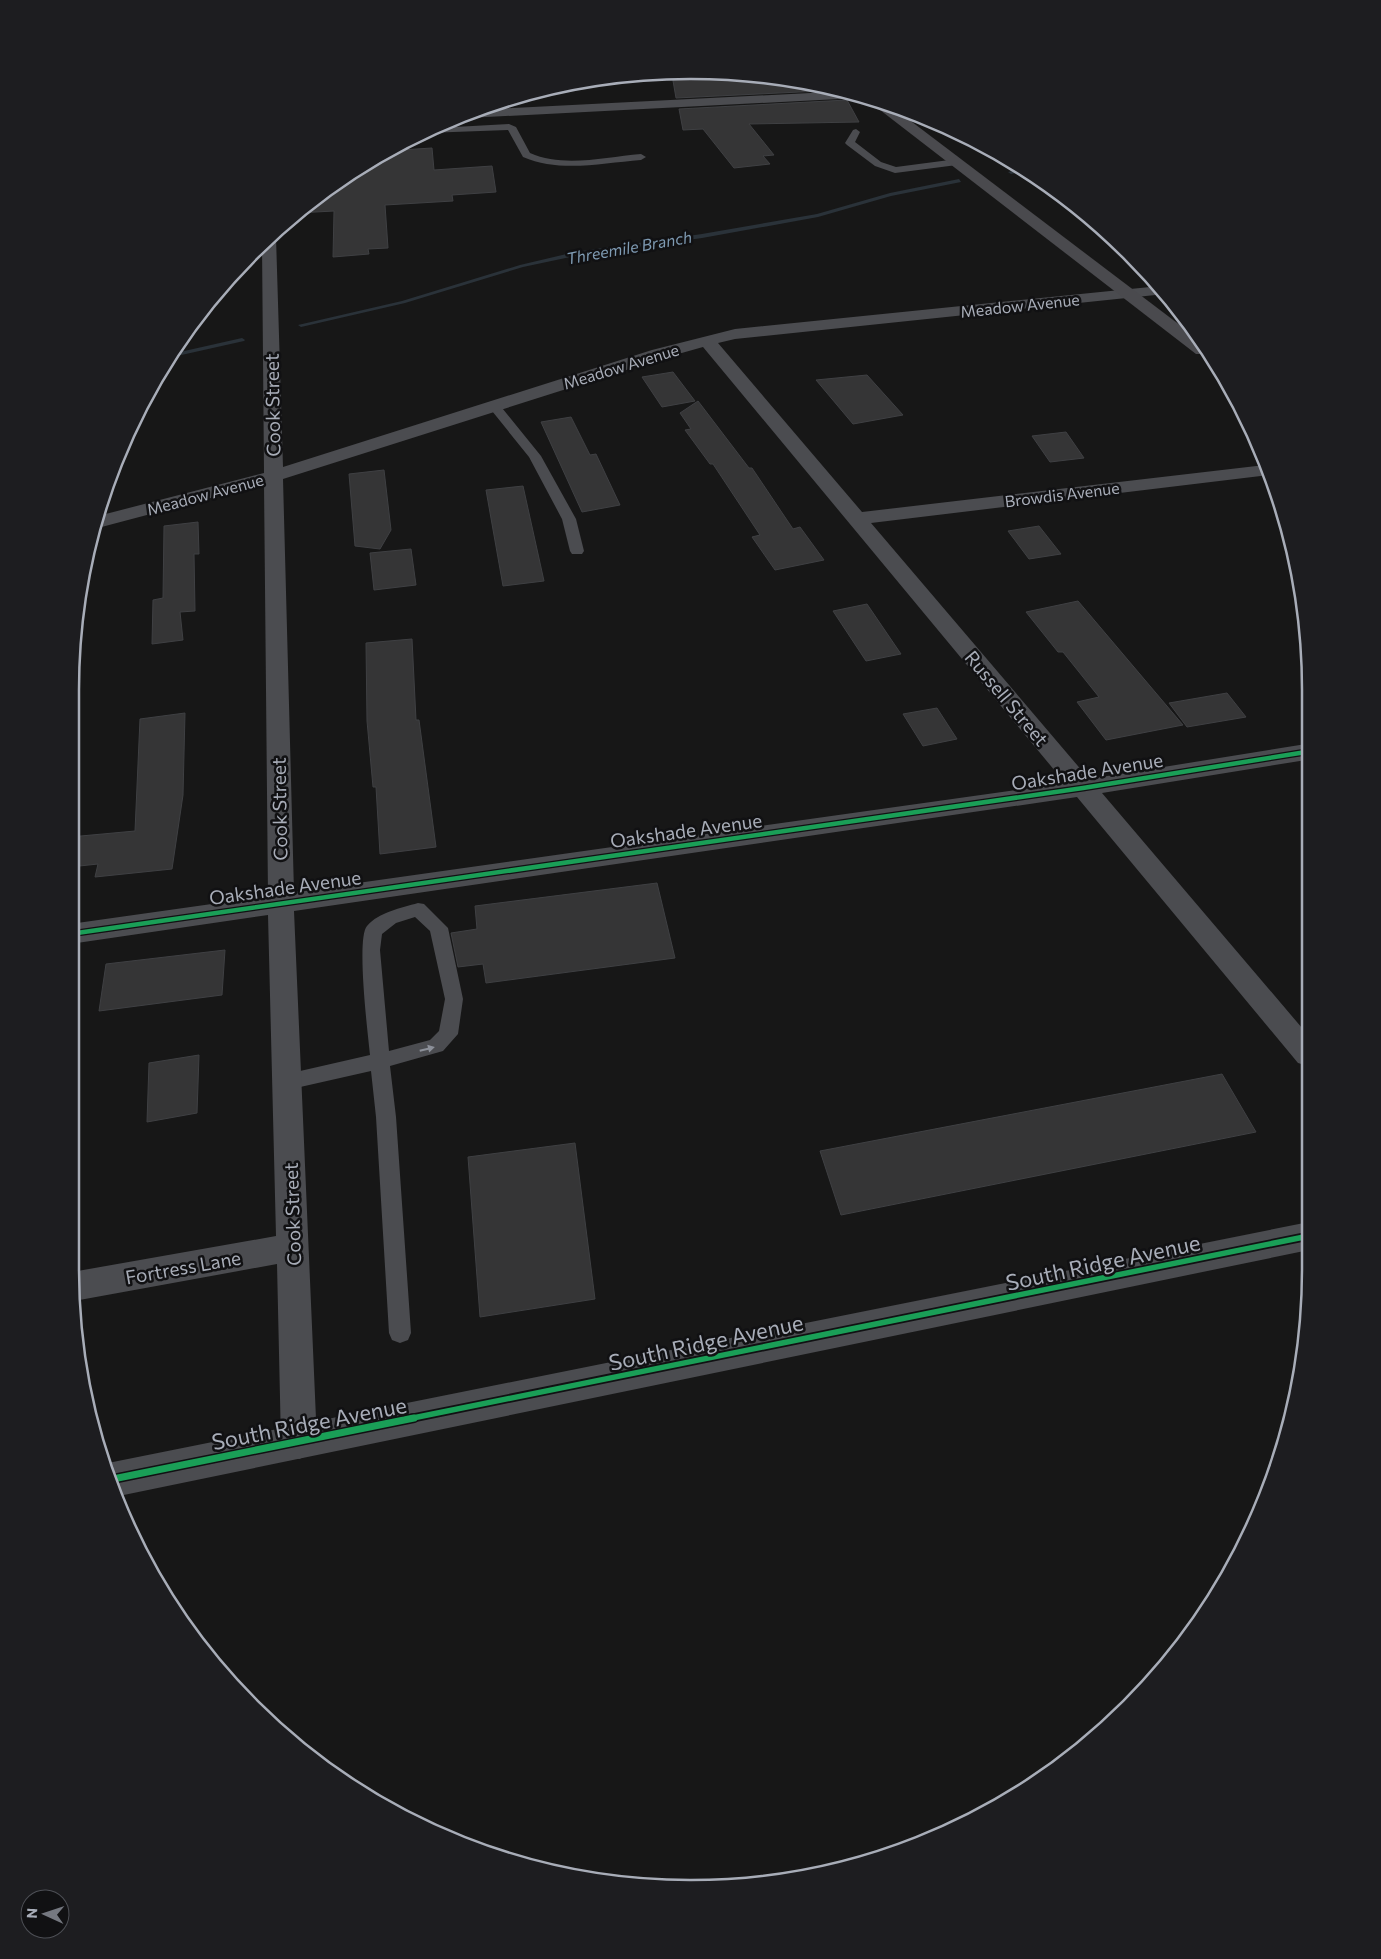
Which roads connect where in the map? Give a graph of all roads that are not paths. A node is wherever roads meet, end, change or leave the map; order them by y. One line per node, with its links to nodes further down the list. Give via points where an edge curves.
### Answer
1 (829, 95): 2 (street)
2 (489, 113)
3 (892, 113): 5 (main road)
4 (906, 118): 5 (street)
5 (900, 119): 9 (main road)
6 (445, 130): 8 (lane, via 509,127 526,155 544,161 568,163)
7 (856, 132): 9 (lane, via 850,143 878,164 895,170)
8 (641, 157)
9 (957, 162): 12 (main road)
10 (269, 248): 17 (street, Cook Street)
11 (1153, 291): 12 (street, Meadow Avenue)
12 (1130, 294): 13 (street, Meadow Avenue, via 735,334); 14 (main road)
13 (707, 341): 15 (street, Meadow Avenue); 18 (street, Russell Street)
14 (1194, 344)
15 (494, 406): 17 (street, Meadow Avenue); 20 (lane, via 536,456 569,519)
16 (1261, 471): 18 (street, Browdis Avenue)
17 (273, 476): 19 (street, Meadow Avenue); 24 (street, Cook Street)
18 (856, 519): 22 (street, Russell Street)
19 (103, 521)
20 (577, 551)
21 (1302, 753): 22 (street, Oakshade Avenue)
22 (1083, 788): 23 (street, Oakshade Avenue); 27 (street, Russell Street)
23 (420, 883): 24 (street, Oakshade Avenue); 25 (lane)
24 (280, 903): 26 (street, Oakshade Avenue); 29 (street, Cook Street)
25 (418, 909): 28 (lane, via 390,918 373,931 371,950); 28 (lane, one-way to 25, via 436,1046 448,1034 454,999 439,928)
26 (79, 933)
27 (1302, 1048)
28 (380, 1061): 29 (lane); 33 (lane)
29 (287, 1082): 31 (street, Cook Street)
30 (1302, 1237): 34 (street, South Ridge Avenue)
31 (293, 1247): 32 (street, Fortress Lane); 34 (street, Cook Street)
32 (79, 1286)
33 (400, 1333)
34 (299, 1442): 35 (street, South Ridge Avenue)
35 (116, 1478)

